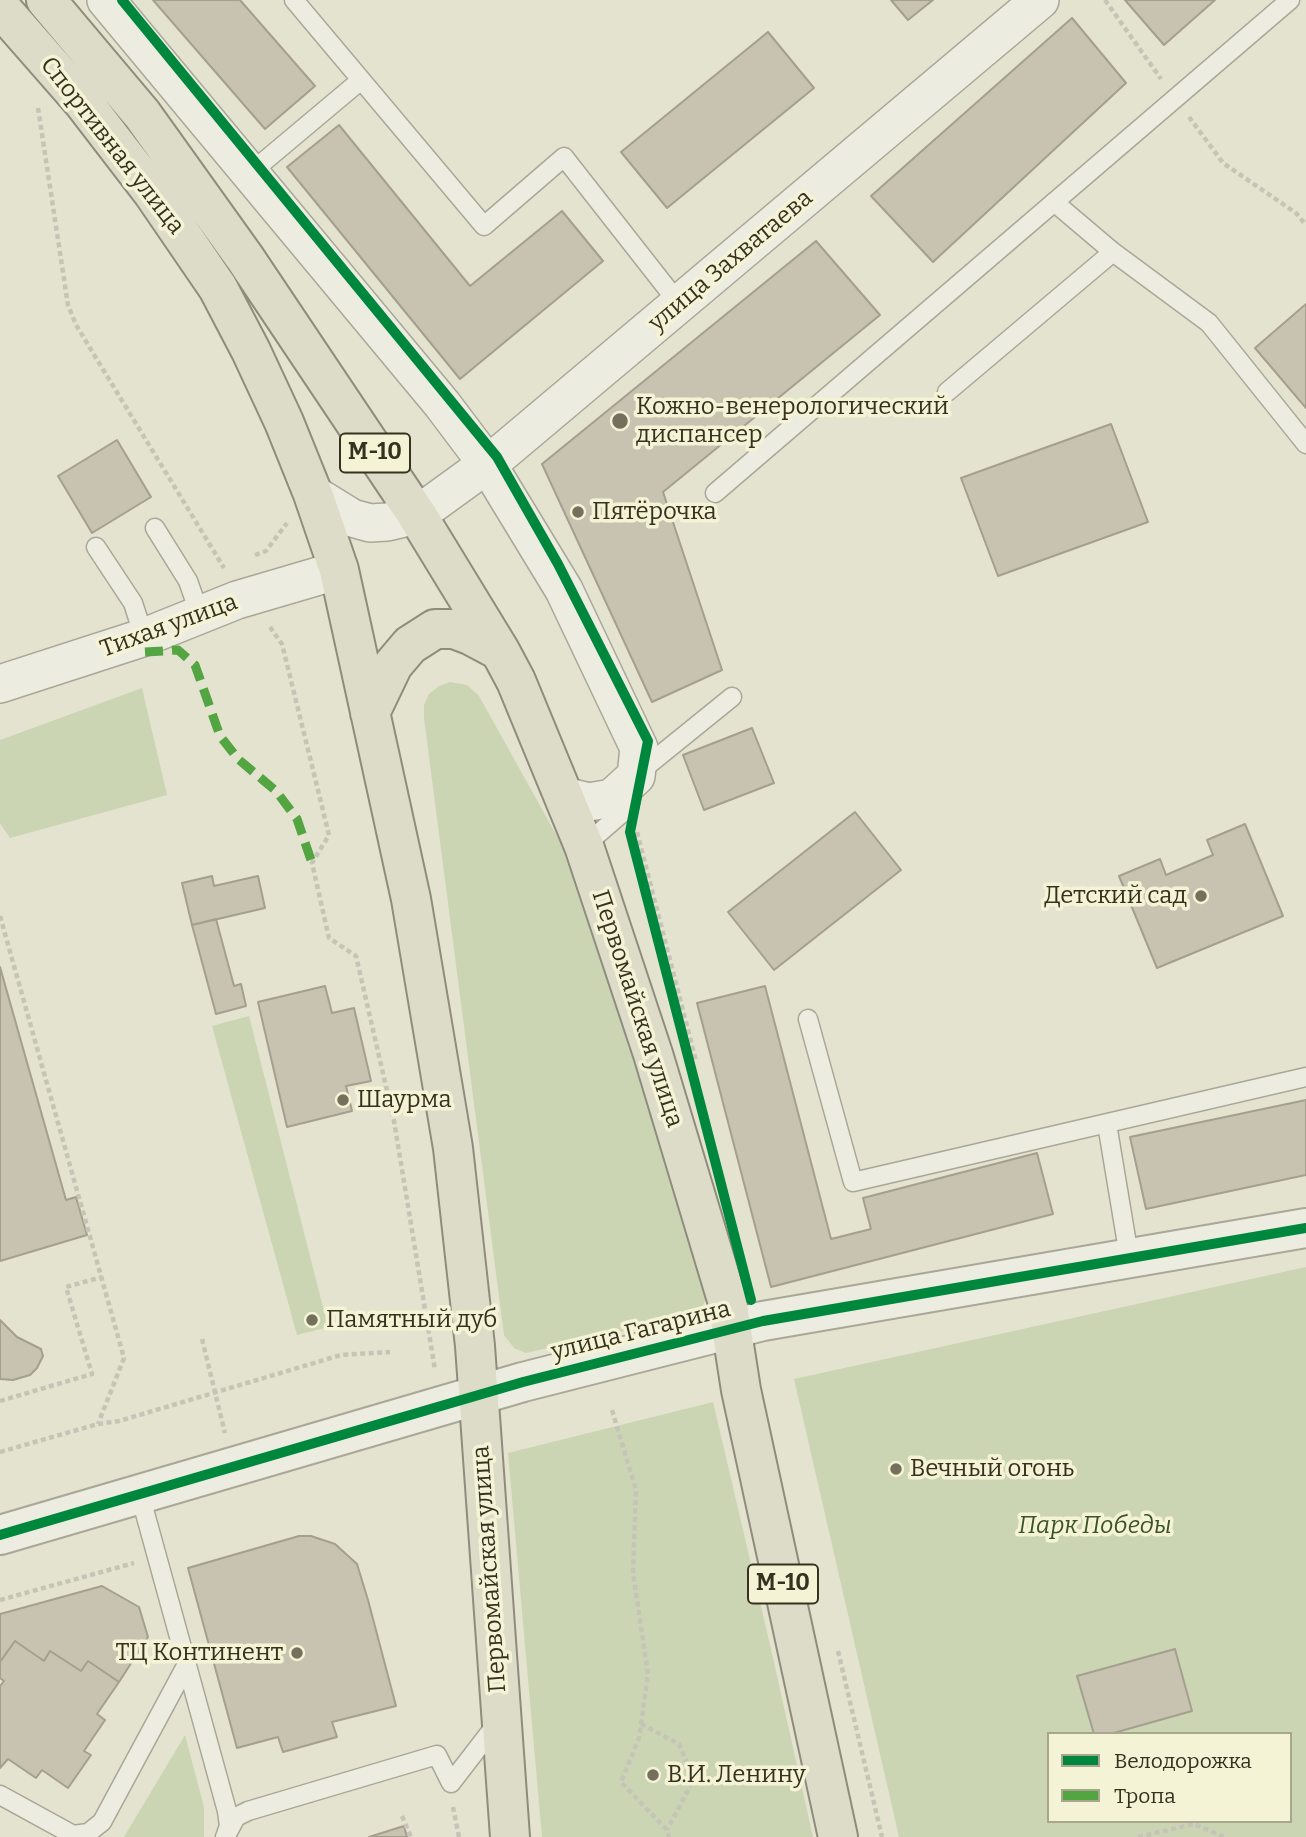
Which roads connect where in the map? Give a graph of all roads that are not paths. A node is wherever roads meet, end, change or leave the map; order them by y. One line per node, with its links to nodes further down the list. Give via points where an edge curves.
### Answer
1 (46, 0): 11 (highway, Спортивная улица / М-10, via 142,114)
2 (107, 0): 8 (street)
3 (294, 0): 7 (lane)
4 (1040, 0): 13 (street, улица Захватаева)
5 (1290, 0): 9 (lane)
6 (0, 7): 12 (highway, Спортивная улица / М-10, via 99,122)
7 (361, 80): 8 (lane); 13 (lane, via 484,226 564,157)
8 (249, 174): 16 (street, via 443,404)
9 (1054, 202): 10 (lane); 17 (lane)
10 (1113, 253): 14 (lane); 15 (lane, via 1209,323)
11 (245, 258): 19 (highway, Первомайская улица / М-10)
12 (218, 288): 18 (highway, Первомайская улица / М-10, via 284,422)
13 (680, 305): 16 (street, улица Захватаева)
14 (947, 392)
15 (1306, 444)
16 (488, 465): 19 (street, улица Захватаева); 29 (street, via 564,590 634,736)
17 (715, 493)
18 (313, 494): 19 (street, via 352,518 370,523); 22 (highway, Первомайская улица / М-10)
19 (417, 515): 25 (highway, Первомайская улица / М-10)
20 (155, 528): 23 (lane, via 188,581)
21 (96, 547): 24 (lane, via 133,603)
22 (339, 569): 23 (street, Тихая улица); 28 (highway, Первомайская улица / М-10)
23 (200, 615): 24 (street, Тихая улица)
24 (144, 637): 26 (street, Тихая улица)
25 (500, 651): 28 (highway, via 454,629 435,629 410,645 393,665); 30 (highway, Первомайская улица / М-10)
26 (0, 684)
27 (732, 697): 29 (lane)
28 (370, 713): 38 (highway, Первомайская улица / М-10, via 411,899 451,1135)
29 (640, 772): 30 (street, via 612,798 589,802); 31 (lane, via 629,807)
30 (564, 796): 31 (highway, Первомайская улица / М-10)
31 (584, 846): 37 (highway, Первомайская улица / М-10, via 653,1054 727,1300)
32 (808, 1019): 34 (lane, via 853,1182)
33 (1306, 1077): 34 (lane)
34 (1107, 1124): 36 (lane)
35 (1306, 1228): 36 (street, улица Гагарина)
36 (1129, 1256): 37 (street, улица Гагарина, via 763,1321)
37 (731, 1331): 38 (street, улица Гагарина); 46 (highway, Первомайская улица / М-10)
38 (478, 1396): 39 (street, улица Гагарина); 42 (highway, Первомайская улица / М-10)
39 (140, 1496): 40 (street, улица Гагарина); 41 (lane)
40 (0, 1535)
41 (186, 1666): 43 (lane, via 102,1822 88,1833 73,1835); 44 (lane, via 228,1811)
42 (500, 1719): 44 (lane, via 452,1783 436,1755 248,1811 236,1817); 45 (highway, Первомайская улица / М-10)
43 (0, 1795)
44 (226, 1837)
45 (510, 1837)
46 (838, 1837)

